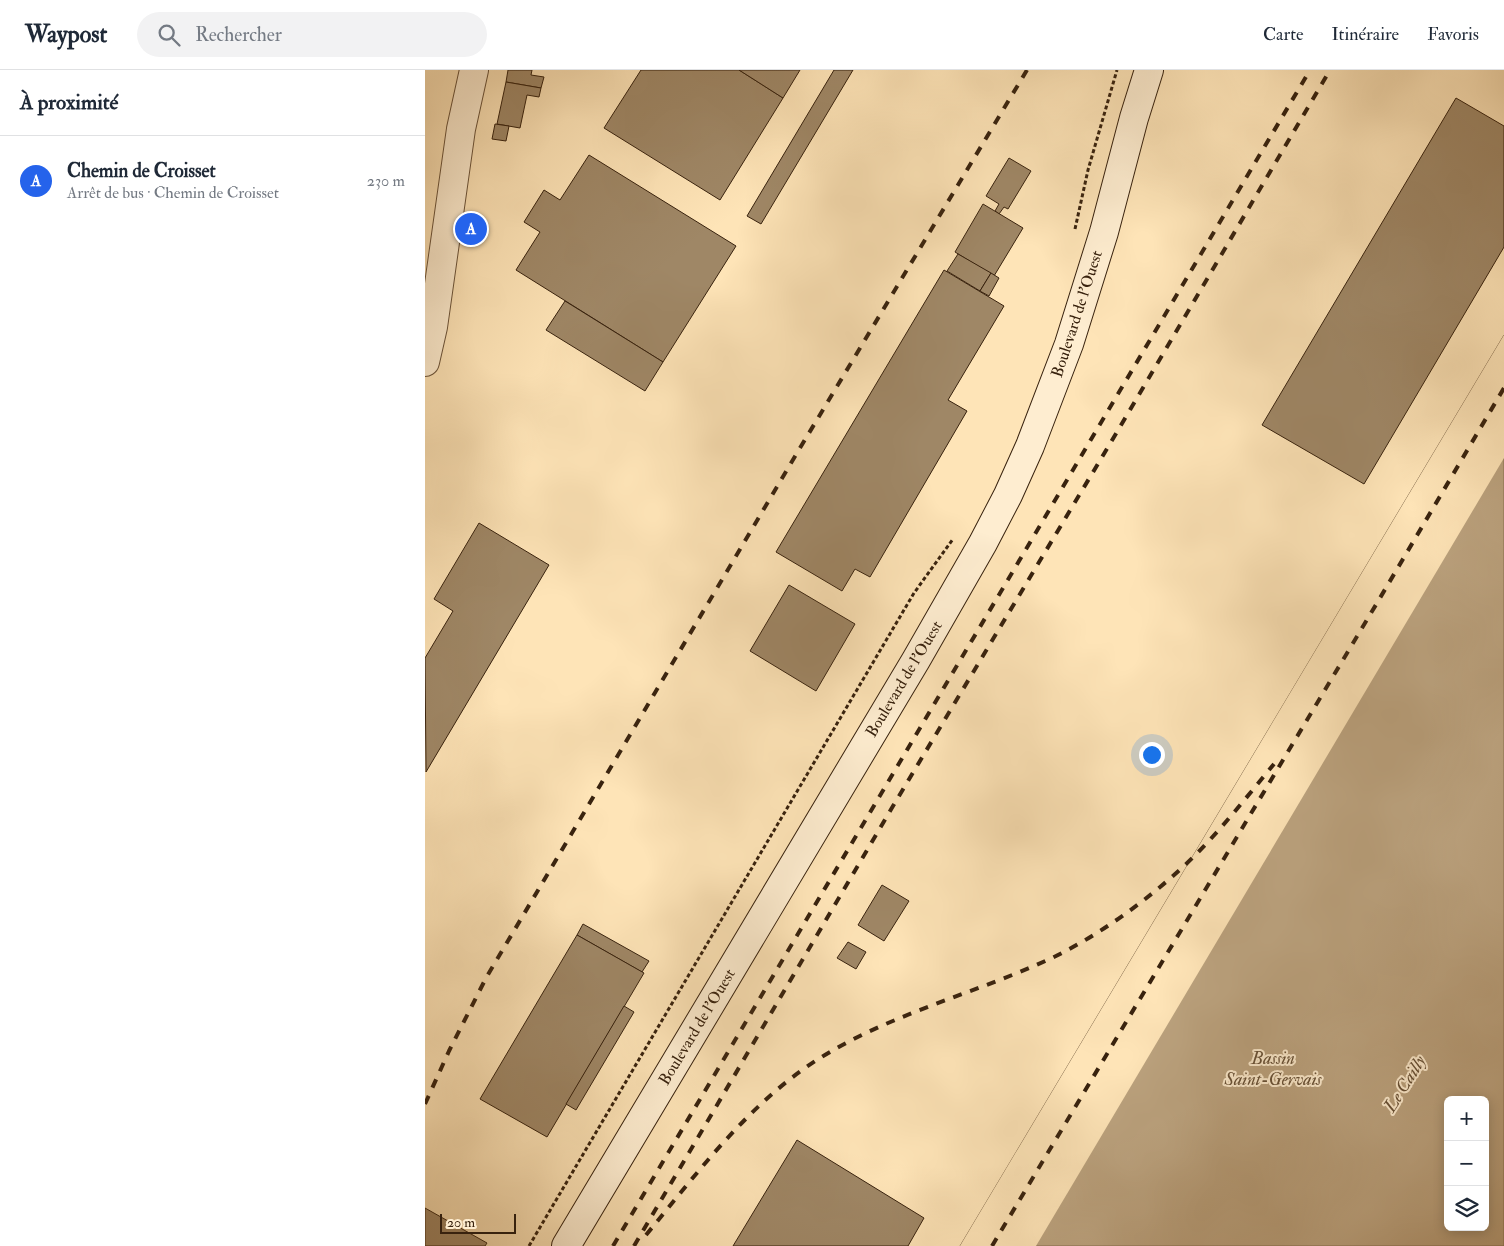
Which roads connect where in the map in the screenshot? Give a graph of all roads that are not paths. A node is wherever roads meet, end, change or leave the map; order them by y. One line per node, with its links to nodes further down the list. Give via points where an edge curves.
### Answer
1 (474, 70): 3 (main road, via 461,129 433,327)
2 (1149, 70): 4 (main road, Boulevard de l'Ouest, via 1069,344 1009,495 921,651)
3 (425, 362)
4 (566, 1246)

